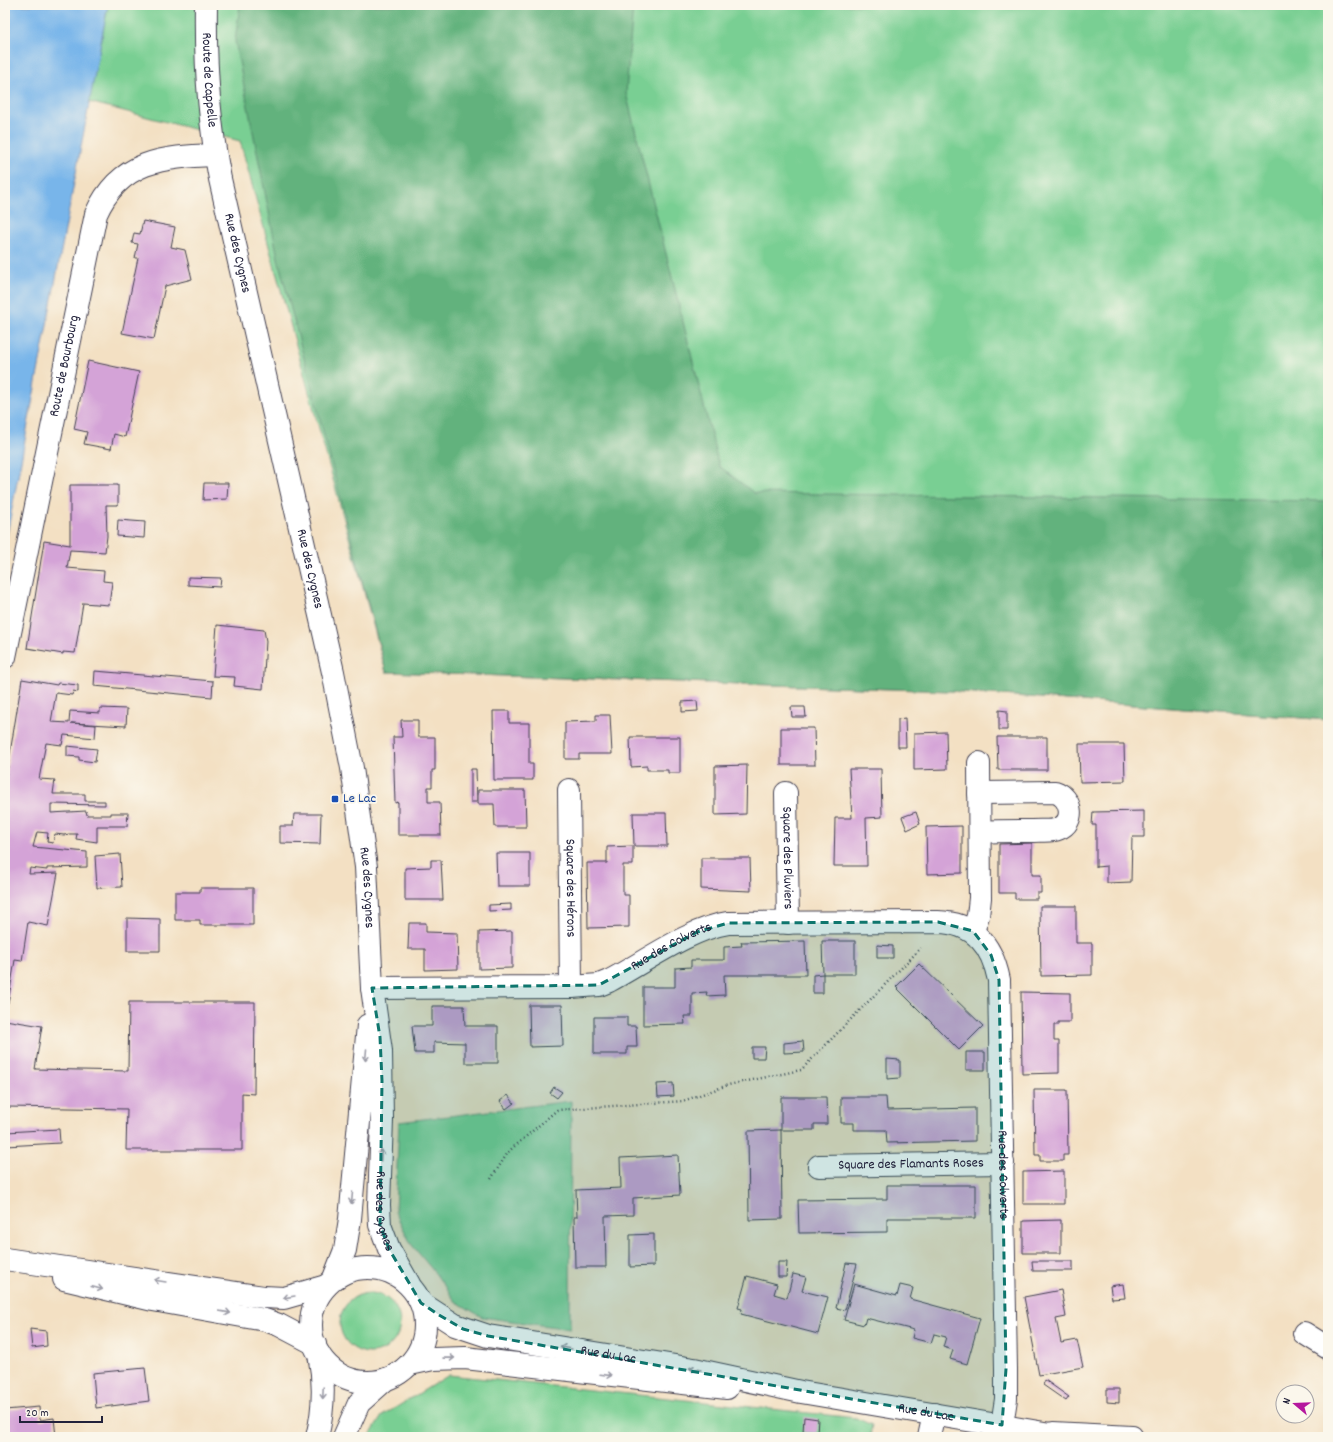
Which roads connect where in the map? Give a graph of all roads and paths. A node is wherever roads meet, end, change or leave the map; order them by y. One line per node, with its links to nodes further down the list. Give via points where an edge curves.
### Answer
1 (206, 5): 2 (street, Route de Cappelle, via 206,59)
2 (215, 155): 3 (street, Route de Bourbourg, via 176,156 135,169 111,189 96,214); 13 (street, Rue des Cygnes, via 346,733 366,867)
3 (5, 657)
4 (979, 763): 7 (street)
5 (569, 790): 12 (street, Square des Hérons)
6 (786, 793): 10 (street, Square des Pluviers)
7 (979, 793): 8 (street); 8 (street, via 1055,792 1062,794 1071,810 1067,823 1056,830)
8 (980, 832): 11 (street, via 980,908)
9 (946, 922): 10 (street, Rue des Colverts); 11 (street, Rue des Colverts); 16 (path, via 801,1070 728,1085 683,1101 557,1110 509,1151)
10 (788, 923): 12 (street, Rue des Colverts, via 728,923 706,928 609,981)
11 (973, 931): 14 (street, Rue des Colverts, via 991,955 999,980)
12 (571, 987): 13 (street, Rue des Colverts)
13 (372, 988): 19 (street, Rue des Cygnes, one-way to 19, via 350,1219 345,1250); 20 (street, Rue des Cygnes, one-way to 13, via 389,1249 380,1225 382,1081 380,1037)
14 (1002, 1163): 15 (street, Square des Flamants Roses); 29 (street, Rue des Colverts, via 1006,1399)
15 (819, 1166)
16 (491, 1179)
17 (5, 1259): 19 (street, one-way to 17, via 288,1297 264,1297)
18 (5, 1265): 24 (street, one-way to 24, via 131,1296 265,1320 279,1325)
19 (330, 1282): 20 (street, via 354,1269 375,1268 391,1272); 24 (street, via 316,1301 312,1314 311,1327)
20 (409, 1284): 21 (street)
21 (421, 1303): 25 (street, via 425,1315 425,1333 420,1349); 27 (street, Rue du Lac, one-way to 21, via 694,1369 484,1335 455,1325)
22 (1304, 1333): 23 (street)
23 (1328, 1348)
24 (317, 1349): 26 (street, via 331,1368 351,1379 368,1382); 31 (street, one-way to 31, via 323,1375 324,1396)
25 (410, 1364): 26 (street, via 401,1372); 27 (street, Rue du Lac, one-way to 27, via 433,1359 465,1358 710,1387)
26 (386, 1379): 32 (street, via 359,1403)
27 (801, 1392): 28 (street, Rue du Lac)
28 (934, 1414): 29 (street, Rue du Lac); 33 (street)
29 (1002, 1425): 30 (street, Rue du Lac)
30 (1059, 1435): 34 (street, Rue du Lac)
31 (317, 1437)
32 (344, 1437)
33 (929, 1437)
34 (1132, 1437)

